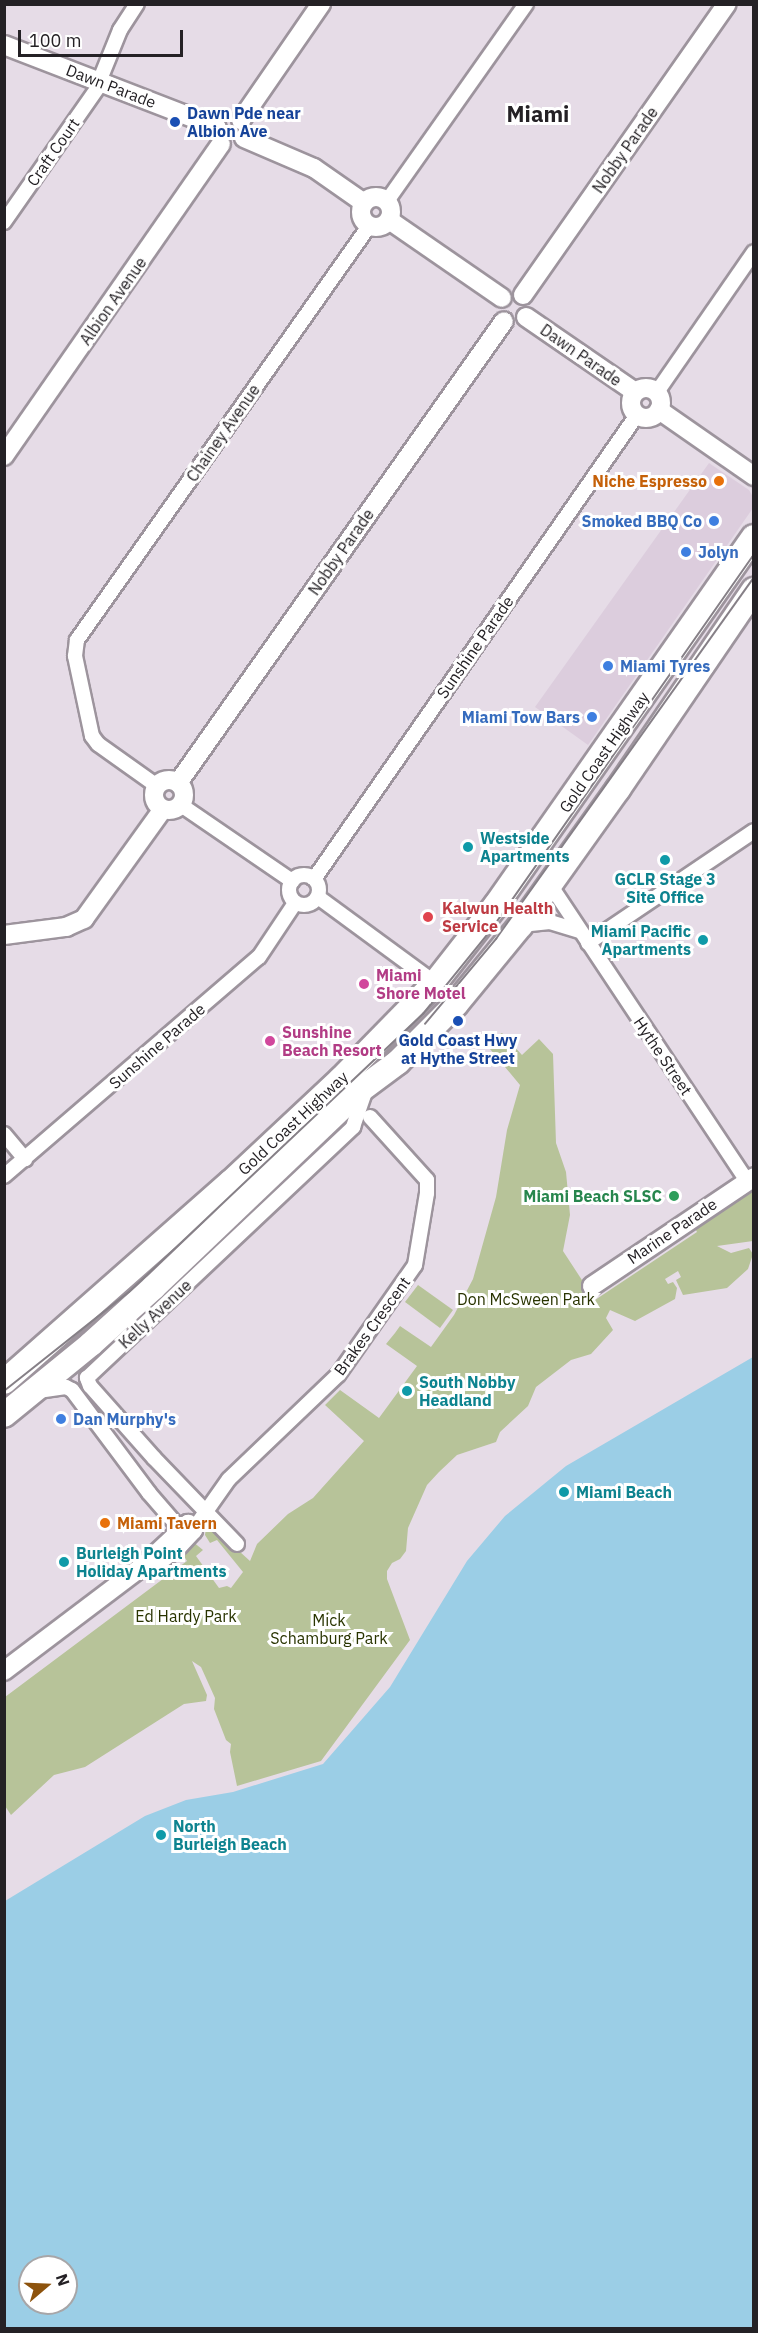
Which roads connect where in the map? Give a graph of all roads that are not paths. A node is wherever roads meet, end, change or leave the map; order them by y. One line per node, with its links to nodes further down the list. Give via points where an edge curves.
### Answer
1 (137, 4): 6 (street, Craft Court, via 120,30)
2 (321, 4): 7 (street)
3 (526, 4): 9 (street)
4 (727, 4): 15 (street, Nobby Parade)
5 (4, 45): 6 (street, Dawn Parade)
6 (100, 83): 8 (street, Dawn Parade); 12 (street, Craft Court)
7 (243, 129): 8 (street, via 231,119); 10 (street, via 314,168)
8 (219, 136): 23 (street, Albion Avenue)
9 (387, 201): 10 (street, via 374,197); 11 (street)
10 (364, 202): 13 (street, via 361,214)
11 (389, 220): 13 (street, via 383,226); 16 (street)
12 (4, 222)
13 (369, 226): 28 (street, Chainey Avenue, via 77,640 75,656 92,736)
14 (753, 252): 20 (street)
15 (523, 295): 16 (street, via 511,293); 17 (street, via 529,308)
16 (502, 298): 18 (street, via 498,310)
17 (526, 317): 18 (street, via 514,324); 19 (street, Dawn Parade)
18 (504, 321): 27 (street, Nobby Parade)
19 (635, 392): 20 (street, via 644,387); 22 (street, via 631,405)
20 (657, 392): 21 (street, via 662,403)
21 (659, 410): 22 (street, via 646,418); 24 (street)
22 (637, 415): 32 (street, Sunshine Parade)
23 (4, 456)
24 (753, 476)
25 (753, 537): 40 (highway, Gold Coast Highway, via 496,905)
26 (753, 590): 34 (highway, Gold Coast Highway)
27 (178, 783): 28 (street, via 164,780); 29 (street, via 184,791)
28 (157, 786): 30 (street, via 154,799)
29 (181, 805): 30 (street, via 173,810); 33 (street)
30 (163, 809): 38 (street, via 84,919 66,927)
31 (753, 831): 39 (street)
32 (314, 879): 33 (street, via 300,875); 35 (street, via 319,887)
33 (292, 881): 36 (street, via 289,890)
34 (549, 884): 37 (highway, Gold Coast Highway); 39 (street, Hythe Street)
35 (318, 897): 36 (street, via 305,906); 40 (street)
36 (295, 903): 44 (street, Sunshine Parade, via 259,957)
37 (521, 925): 39 (street, via 550,922); 41 (highway, Gold Coast Highway, via 435,1027)
38 (4, 935)
39 (587, 942): 46 (street, Hythe Street)
40 (435, 982): 48 (highway, Gold Coast Highway, via 341,1079 231,1182)
41 (368, 1084): 49 (highway, Gold Coast Highway, via 146,1294); 51 (street, Kelly Avenue, via 353,1127 87,1378 154,1458)
42 (370, 1117): 51 (street, Brakes Crescent, via 426,1180 416,1265 339,1375 213,1491)
43 (4, 1134): 44 (street)
44 (24, 1159): 45 (street, Sunshine Parade)
45 (4, 1176)
46 (750, 1179): 47 (street, Marine Parade)
47 (592, 1286)
48 (4, 1382)
49 (33, 1392): 50 (highway, Gold Coast Highway); 52 (street, via 66,1387 72,1390 149,1492)
50 (4, 1415)
51 (204, 1509): 52 (street, Brakes Crescent); 53 (street, Kelly Avenue)
52 (187, 1530): 54 (street, via 167,1555 143,1566)
53 (237, 1544)
54 (4, 1671)

